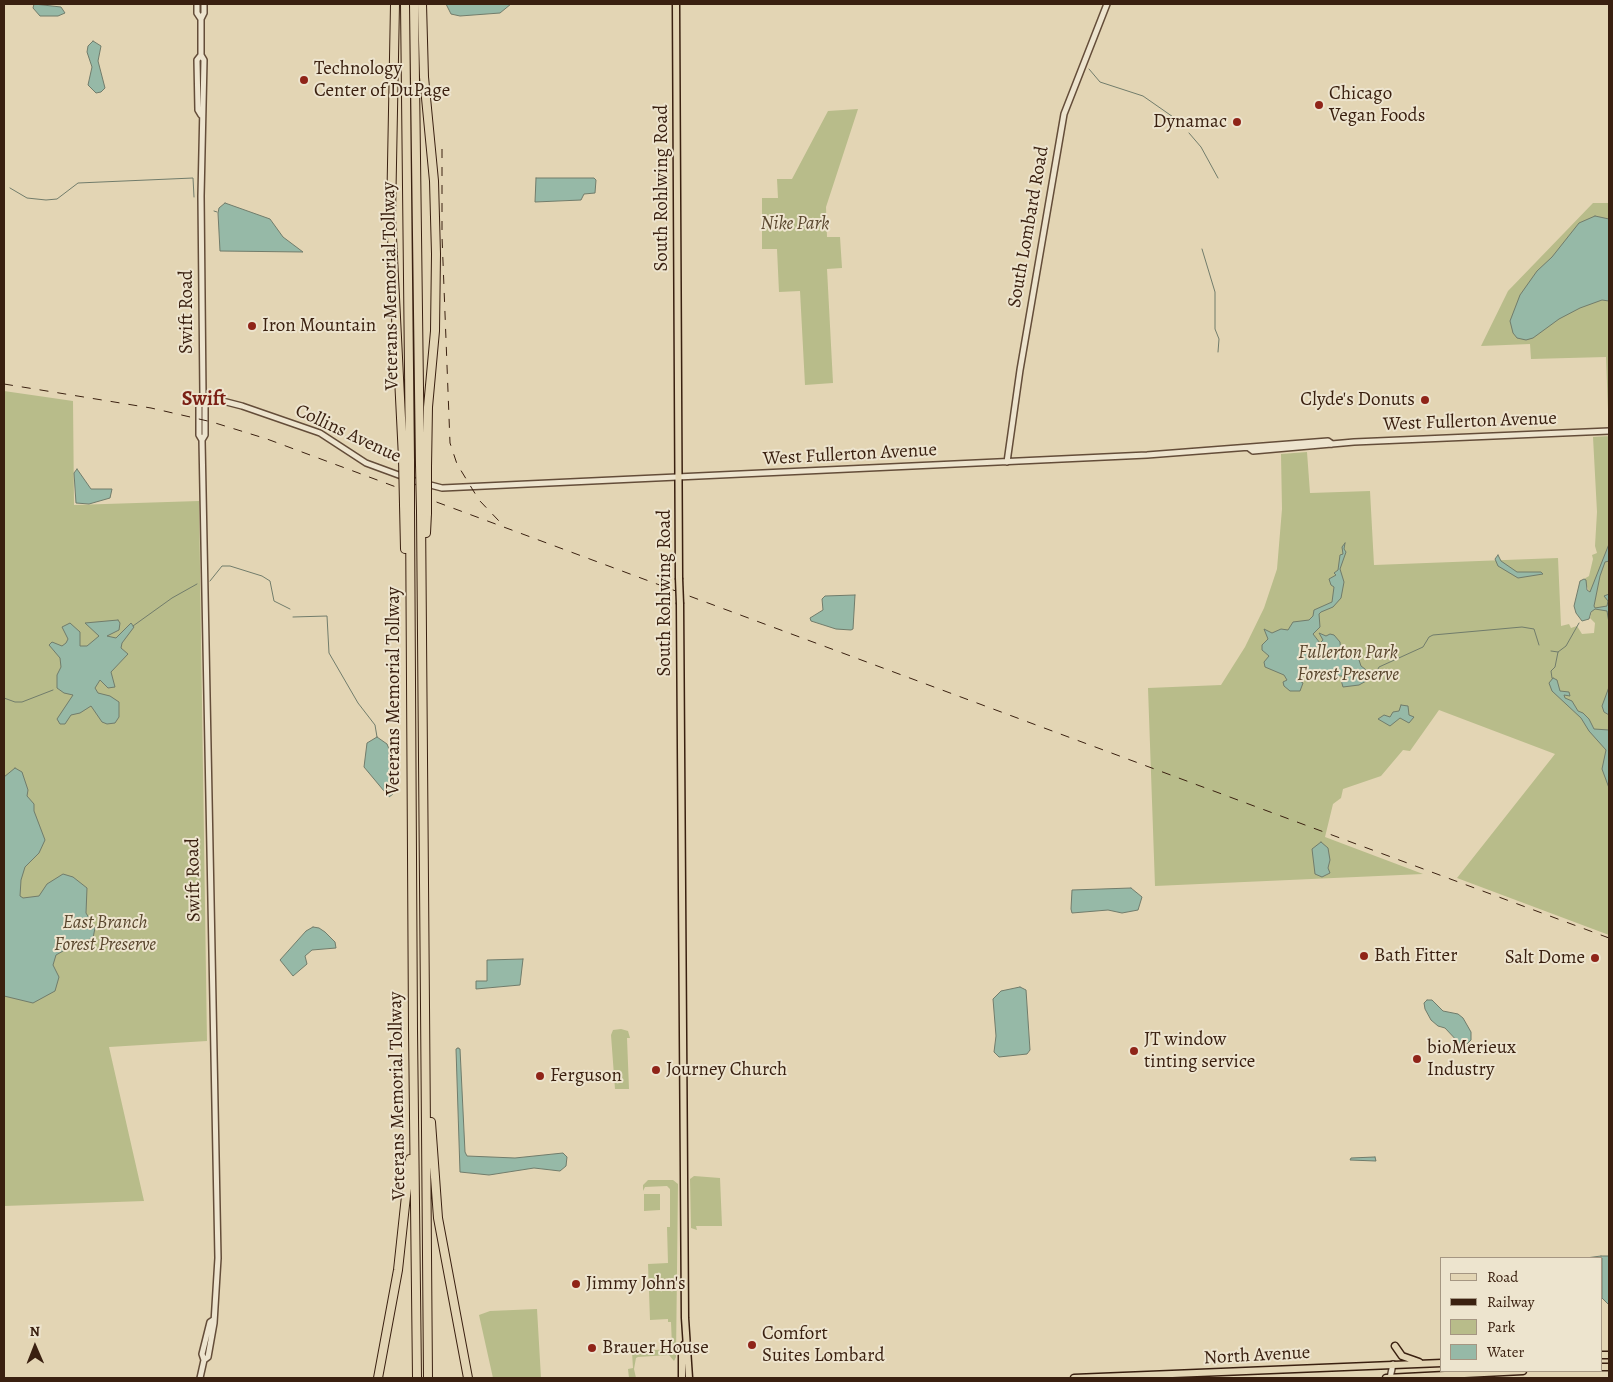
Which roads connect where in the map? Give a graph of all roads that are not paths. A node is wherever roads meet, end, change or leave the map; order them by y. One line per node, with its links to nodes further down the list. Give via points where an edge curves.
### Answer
1 (197, 4): 9 (street)
2 (204, 4): 9 (street)
3 (395, 4): 12 (highway, via 391,217)
4 (405, 4): 12 (highway, Veterans Memorial Tollway)
5 (414, 4): 14 (highway, Veterans Memorial Tollway)
6 (423, 4): 14 (highway, via 422,34 434,181 436,254 435,331)
7 (676, 4): 15 (main road, South Rohlwing Road)
8 (1107, 4): 13 (street, South Lombard Road, via 1064,114)
9 (200, 18): 10 (street, Swift Road, via 201,55 197,60 198,110 201,115)
10 (203, 396): 16 (street, Collins Avenue, via 303,426 330,438 366,463 433,487); 25 (street, Swift Road, via 199,404 199,435 202,440 218,1258 214,1323 208,1357 204,1360)
11 (1609, 431): 13 (street, West Fullerton Avenue, via 1319,442)
12 (406, 459): 18 (highway, Veterans Memorial Tollway, bridge)
13 (1007, 462): 15 (street, West Fullerton Avenue)
14 (424, 466): 17 (highway, Veterans Memorial Tollway, bridge)
15 (679, 479): 16 (street, West Fullerton Avenue); 19 (main road, South Rohlwing Road, bridge)
16 (452, 489)
17 (426, 1047): 28 (highway, Veterans Memorial Tollway); 29 (highway, via 438,1218)
18 (414, 1117): 26 (highway, via 398,1270); 27 (highway, Veterans Memorial Tollway)
19 (686, 1343): 30 (main road, via 682,1347); 31 (main road)
20 (1396, 1346): 23 (main road, via 1402,1356)
21 (1440, 1363): 23 (main road, North Avenue)
22 (1393, 1364): 23 (main road, North Avenue); 32 (main road, North Avenue); 34 (street)
23 (1422, 1364)
24 (1504, 1372): 34 (main road)
25 (200, 1378)
26 (378, 1378)
27 (417, 1378)
28 (428, 1378)
29 (468, 1378)
30 (682, 1378)
31 (689, 1378)
32 (1074, 1378)
33 (1386, 1378): 34 (main road)
34 (1390, 1378)

